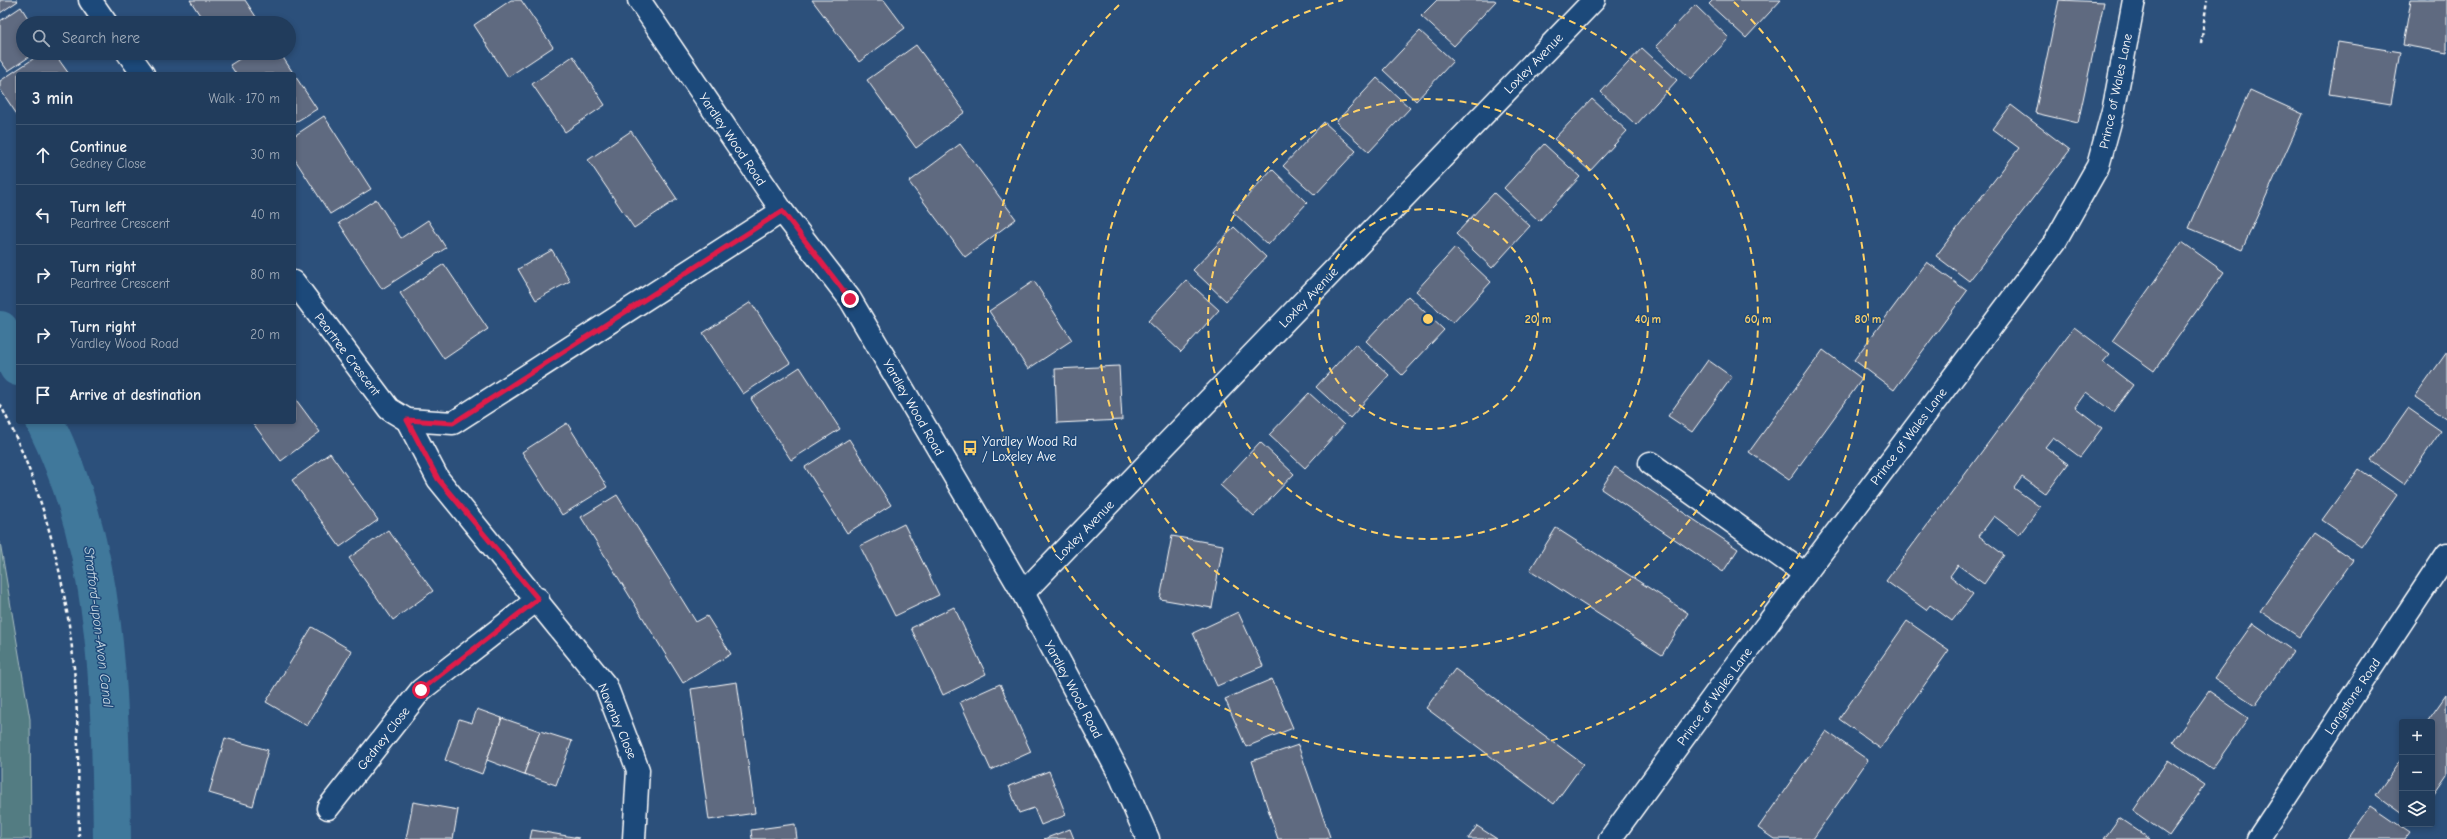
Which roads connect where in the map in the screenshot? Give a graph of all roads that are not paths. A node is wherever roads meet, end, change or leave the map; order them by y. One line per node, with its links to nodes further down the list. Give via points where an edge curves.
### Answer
1 (90, 0): 5 (street)
2 (639, 0): 8 (street, Yardley Wood Road)
3 (1594, 0): 14 (street, Loxley Avenue)
4 (2134, 0): 13 (street, Prince of Wales Lane, via 2114,107 2098,166 2081,197 2055,242)
5 (101, 16)
6 (133, 60): 7 (street)
7 (142, 72)
8 (782, 211): 10 (street, Peartree Crescent, via 453,423); 14 (street, Yardley Wood Road, via 850,299)
9 (296, 285): 10 (street, Peartree Crescent, via 389,409)
10 (407, 420): 15 (street, via 438,479)
11 (1650, 463): 13 (street)
12 (2447, 554): 20 (street, Langstone Road)
13 (1805, 574): 19 (street, Prince of Wales Lane, via 1728,675)
14 (1023, 593): 18 (street, Yardley Wood Road, via 1122,777)
15 (538, 599): 16 (street, Gedney Close, via 421,690); 17 (street, Navenby Close, via 606,686 638,770)
16 (328, 808)
17 (634, 839)
18 (1148, 839)
19 (1610, 839)
20 (2258, 839)

